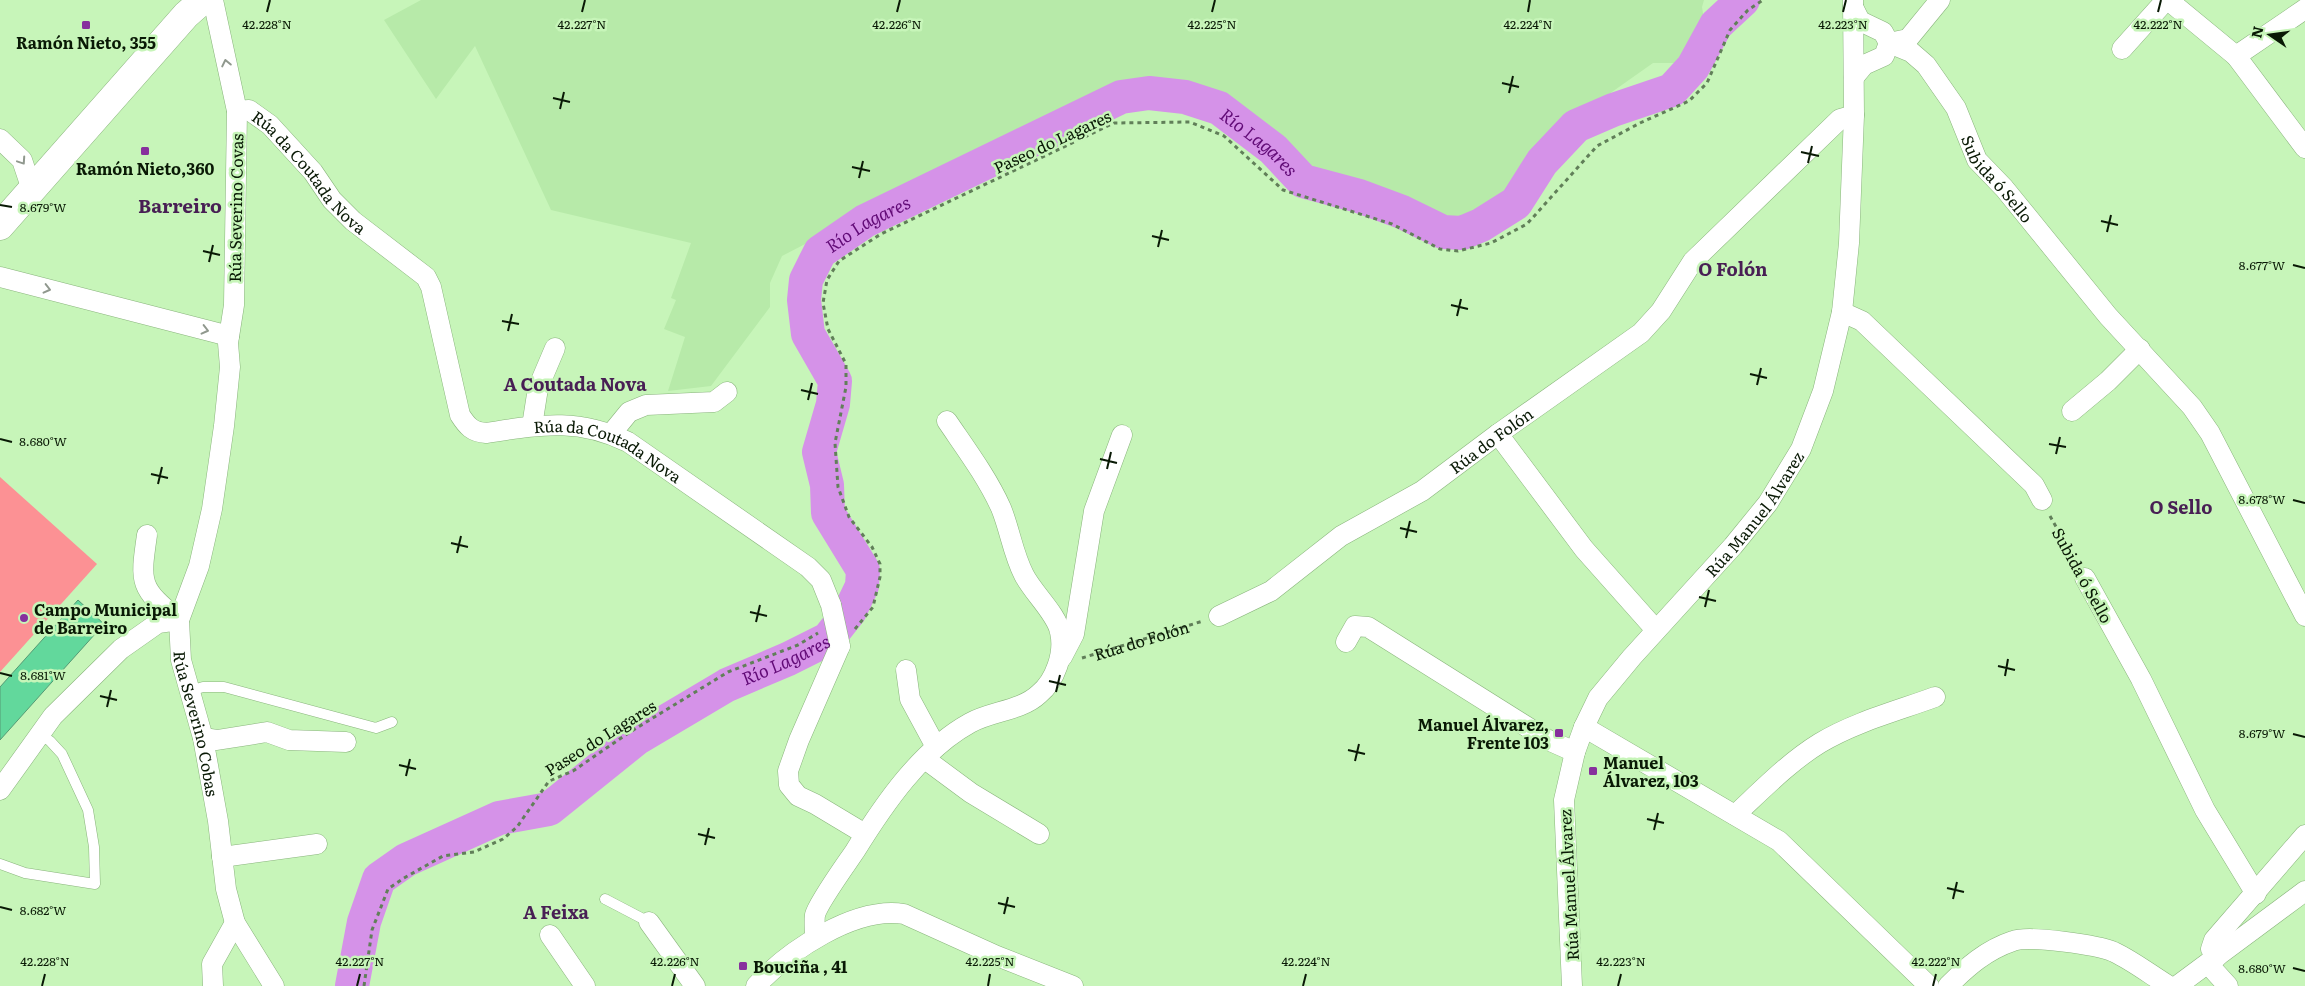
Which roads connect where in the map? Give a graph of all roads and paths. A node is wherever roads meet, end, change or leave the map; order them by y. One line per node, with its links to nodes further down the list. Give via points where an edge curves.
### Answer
1 (203, 0): 19 (main road, via 186,15)
2 (212, 0): 15 (street, Rúa Severino Covas, one-way to 2)
3 (1763, 0): 41 (path, Paseo do Lagares, via 1748,10 1730,30 1707,83 1689,101 1640,122 1598,146 1527,224 1491,243 1458,251 1440,249 1392,224 1283,190 1224,136 1190,122 1114,123 881,234 839,261 827,280 823,303 828,329 846,364 846,387 835,443 838,487 849,517 872,547 880,564 873,607)
4 (1940, 0): 9 (street, via 1908,39)
5 (2167, 0): 11 (street); 12 (street)
6 (1853, 4): 8 (street, via 1860,21); 10 (street, Rúa Manuel Álvarez)
7 (2305, 9): 12 (street)
8 (1871, 28): 9 (street, via 1883,32); 10 (street, via 1861,33)
9 (1888, 43): 13 (street, via 1884,56); 26 (street, Subida ó Sello, via 1911,52 1926,65 1956,108 1977,160 2004,188 2108,316)
10 (1854, 46): 13 (street, via 1860,56); 14 (street, Rúa Manuel Álvarez)
11 (2122, 49)
12 (2236, 56): 18 (street)
13 (1872, 60): 14 (street)
14 (1854, 77): 16 (street, Rúa Manuel Álvarez)
15 (236, 111): 22 (street, Rúa Severino Covas); 30 (street, Rúa da Coutada Nova, via 249,110 270,125 353,221 426,277 460,415 467,426 486,433)
16 (1854, 115): 23 (street, Rúa Manuel Álvarez, via 1850,234); 32 (street, Rúa do Folón, via 1840,119 1699,256 1661,311 1641,333)
17 (0, 139): 19 (street, one-way to 19, via 22,160)
18 (2305, 148)
19 (32, 190): 20 (main road)
20 (0, 226)
21 (0, 277): 24 (street, one-way to 24)
22 (234, 304): 24 (street, Rúa Severino Cobas)
23 (1842, 312): 34 (street, via 1862,321 2034,485); 42 (street, Rúa Manuel Álvarez, via 1823,391 1800,449 1768,503)
24 (229, 336): 39 (street, Rúa Severino Cobas, via 230,367 212,509 199,566)
25 (555, 348): 30 (street, via 538,388)
26 (2140, 349): 28 (street); 38 (street, Subida ó Sello, via 2192,407 2210,433)
27 (727, 392): 31 (street, via 714,402 646,405 630,412)
28 (2072, 411)
29 (948, 421): 44 (street, Rúa do Folón, via 990,485 1024,575 1060,630 1062,645)
30 (532, 426): 31 (street, Rúa da Coutada Nova, via 566,424)
31 (611, 434): 57 (street, Rúa da Coutada Nova, bridge, via 628,442 808,567 821,580 831,605 840,646 799,740 788,771 789,785 798,796)
32 (1498, 434): 37 (street, Rúa do Folón, via 1422,491 1341,536 1271,592); 42 (street, via 1584,549)
33 (1122, 435): 44 (street, Rúa do Folón, via 1094,511 1074,634)
34 (2042, 500): 36 (path, Subida ó Sello)
35 (147, 535): 39 (street, via 142,573 144,585)
36 (2084, 578): 64 (street, Subida ó Sello, via 2141,678 2205,810)
37 (1219, 616): 44 (path, Rúa do Folón)
38 (2305, 616)
39 (179, 620): 46 (street, Rúa Severino Cobas, via 181,660); 50 (street, via 158,623 120,649)
40 (824, 630): 73 (path, Paseo do Lagares, via 798,645 728,672 573,771 549,781 517,827 503,840 474,852 443,856 388,890 372,930)
41 (854, 630)
42 (1656, 630): 49 (street, Rúa Manuel Álvarez, via 1598,698)
43 (1346, 642): 53 (street, via 1355,626 1368,627 1548,740)
44 (1058, 665): 54 (street, Rúa do Folón, via 1040,694 970,722)
45 (906, 670): 54 (street, via 910,699)
46 (190, 691): 48 (lane, via 224,687 376,728); 51 (street, Rúa Severino Cobas)
47 (1935, 697): 56 (street, via 1820,743 1791,764)
48 (392, 722)
49 (1584, 727): 53 (street, Rúa Manuel Álvarez); 56 (street)
50 (39, 734): 55 (street); 62 (lane, via 62,754 88,810 96,884 42,877)
51 (203, 738): 52 (street, via 216,740 266,732 289,740); 61 (street, Rúa Severino Cobas)
52 (346, 742)
53 (1575, 752): 78 (street, Rúa Manuel Álvarez, via 1564,800)
54 (931, 753): 57 (street, Rúa do Folón, via 903,783); 58 (street, via 971,793)
55 (0, 790)
56 (1735, 815): 79 (street, via 1779,841)
57 (865, 834): 69 (street, Rúa do Folón, via 815,913)
58 (1039, 834)
59 (2305, 835): 64 (street)
60 (317, 844): 61 (street)
61 (222, 857): 67 (street, Rúa Severino Cobas)
62 (0, 864)
63 (2305, 892): 70 (street)
64 (2256, 894): 70 (street, via 2214,940)
65 (605, 899): 66 (lane)
66 (649, 922): 75 (street)
67 (235, 923): 71 (street, via 212,964); 72 (street, Rúa Severino Cobas)
68 (550, 935): 74 (street)
69 (816, 937): 76 (street, via 800,946); 77 (street, via 870,916 889,912 904,914)
70 (2212, 961): 82 (street); 83 (street)
71 (214, 986)
72 (274, 986)
73 (364, 986)
74 (585, 986)
75 (695, 986)
76 (756, 986)
77 (1073, 986)
78 (1572, 986)
79 (1929, 986)
80 (1948, 986): 81 (street, via 1975,960 1994,949 2014,940 2040,938 2112,952)
81 (2169, 986)
82 (2177, 986)
83 (2228, 986)

